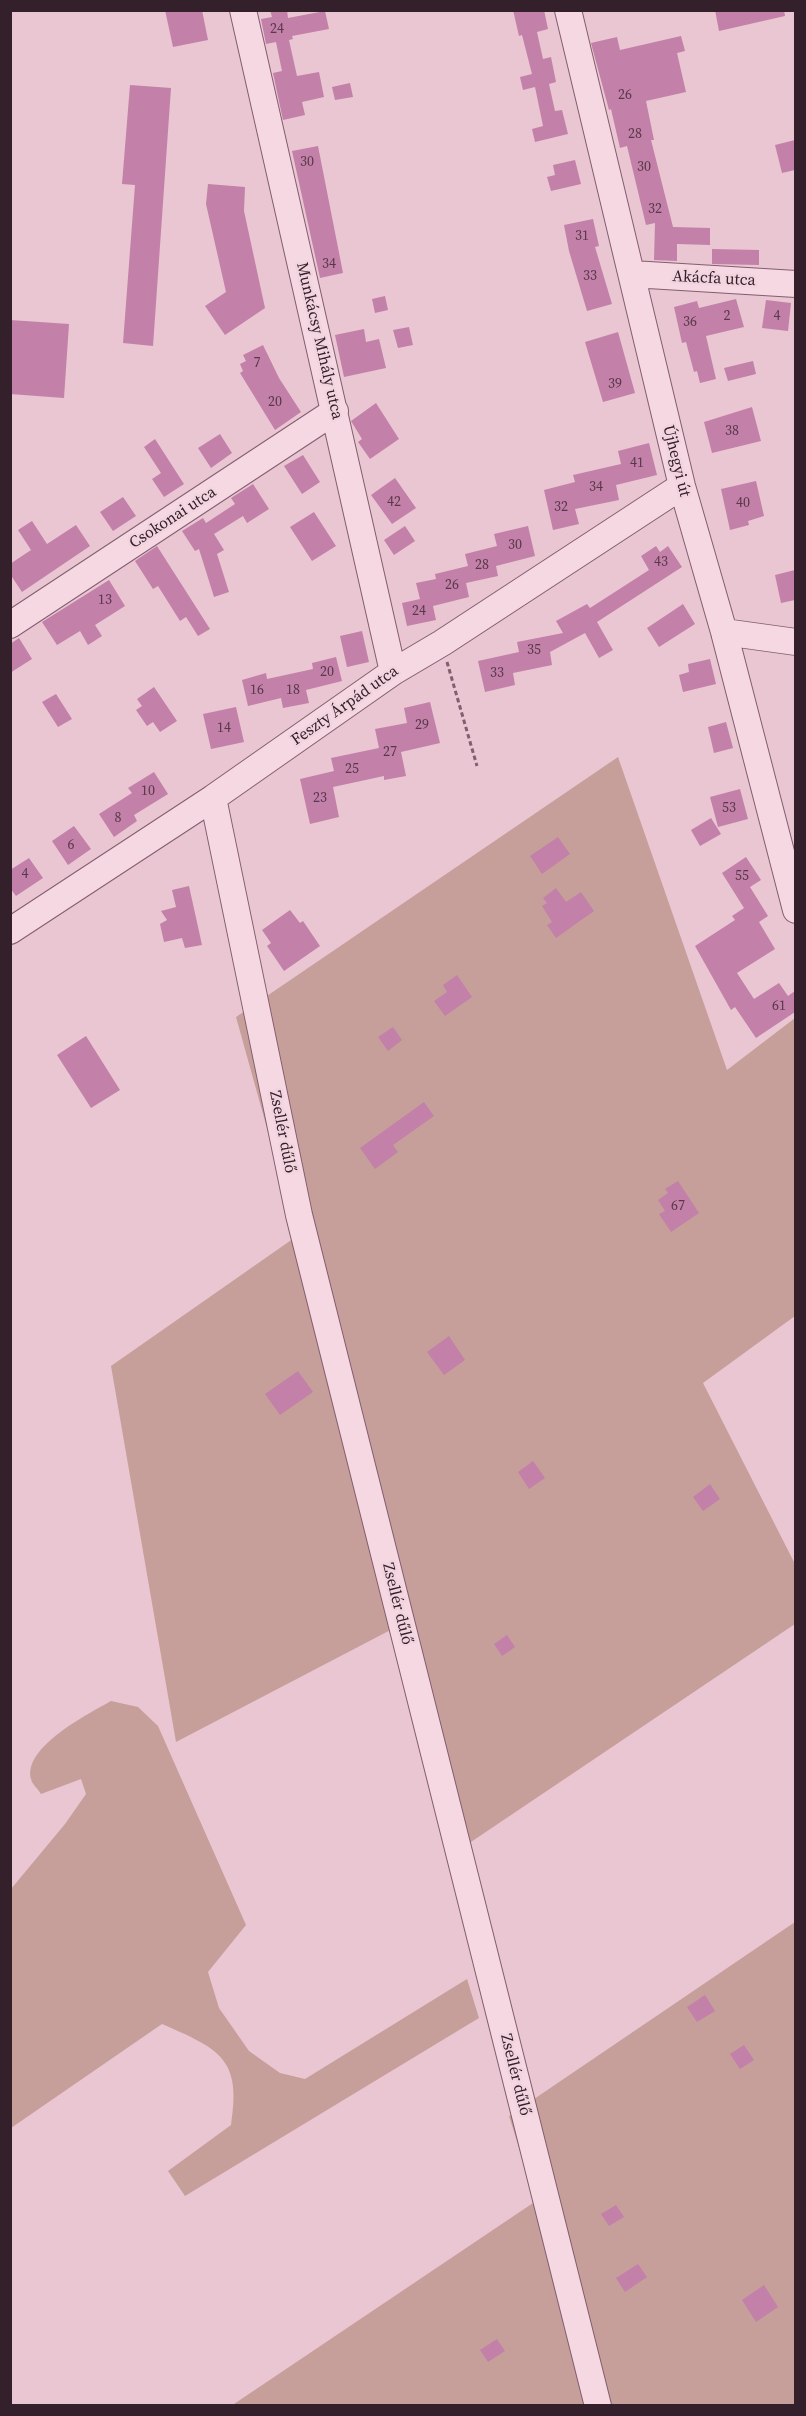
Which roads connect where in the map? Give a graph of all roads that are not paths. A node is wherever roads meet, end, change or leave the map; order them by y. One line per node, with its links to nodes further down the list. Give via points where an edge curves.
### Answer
1 (243, 10): 5 (street, Munkácsy Mihály utca)
2 (567, 10): 3 (street, Újhegyi út)
3 (632, 274): 4 (street, Akácfa utca); 6 (street, Újhegyi út)
4 (795, 284)
5 (335, 411): 7 (street, Csokonai utca); 10 (street, Munkácsy Mihály utca)
6 (682, 486): 8 (street, Újhegyi út); 10 (street, Feszty Árpád utca)
7 (10, 625)
8 (724, 632): 9 (street); 12 (street, Újhegyi út)
9 (795, 642)
10 (393, 672): 11 (street, Feszty Árpád utca)
11 (213, 798): 13 (street, Feszty Árpád utca); 14 (street, Zsellér dűlő, via 299,1215)
12 (795, 910)
13 (10, 931)
14 (598, 2406)

